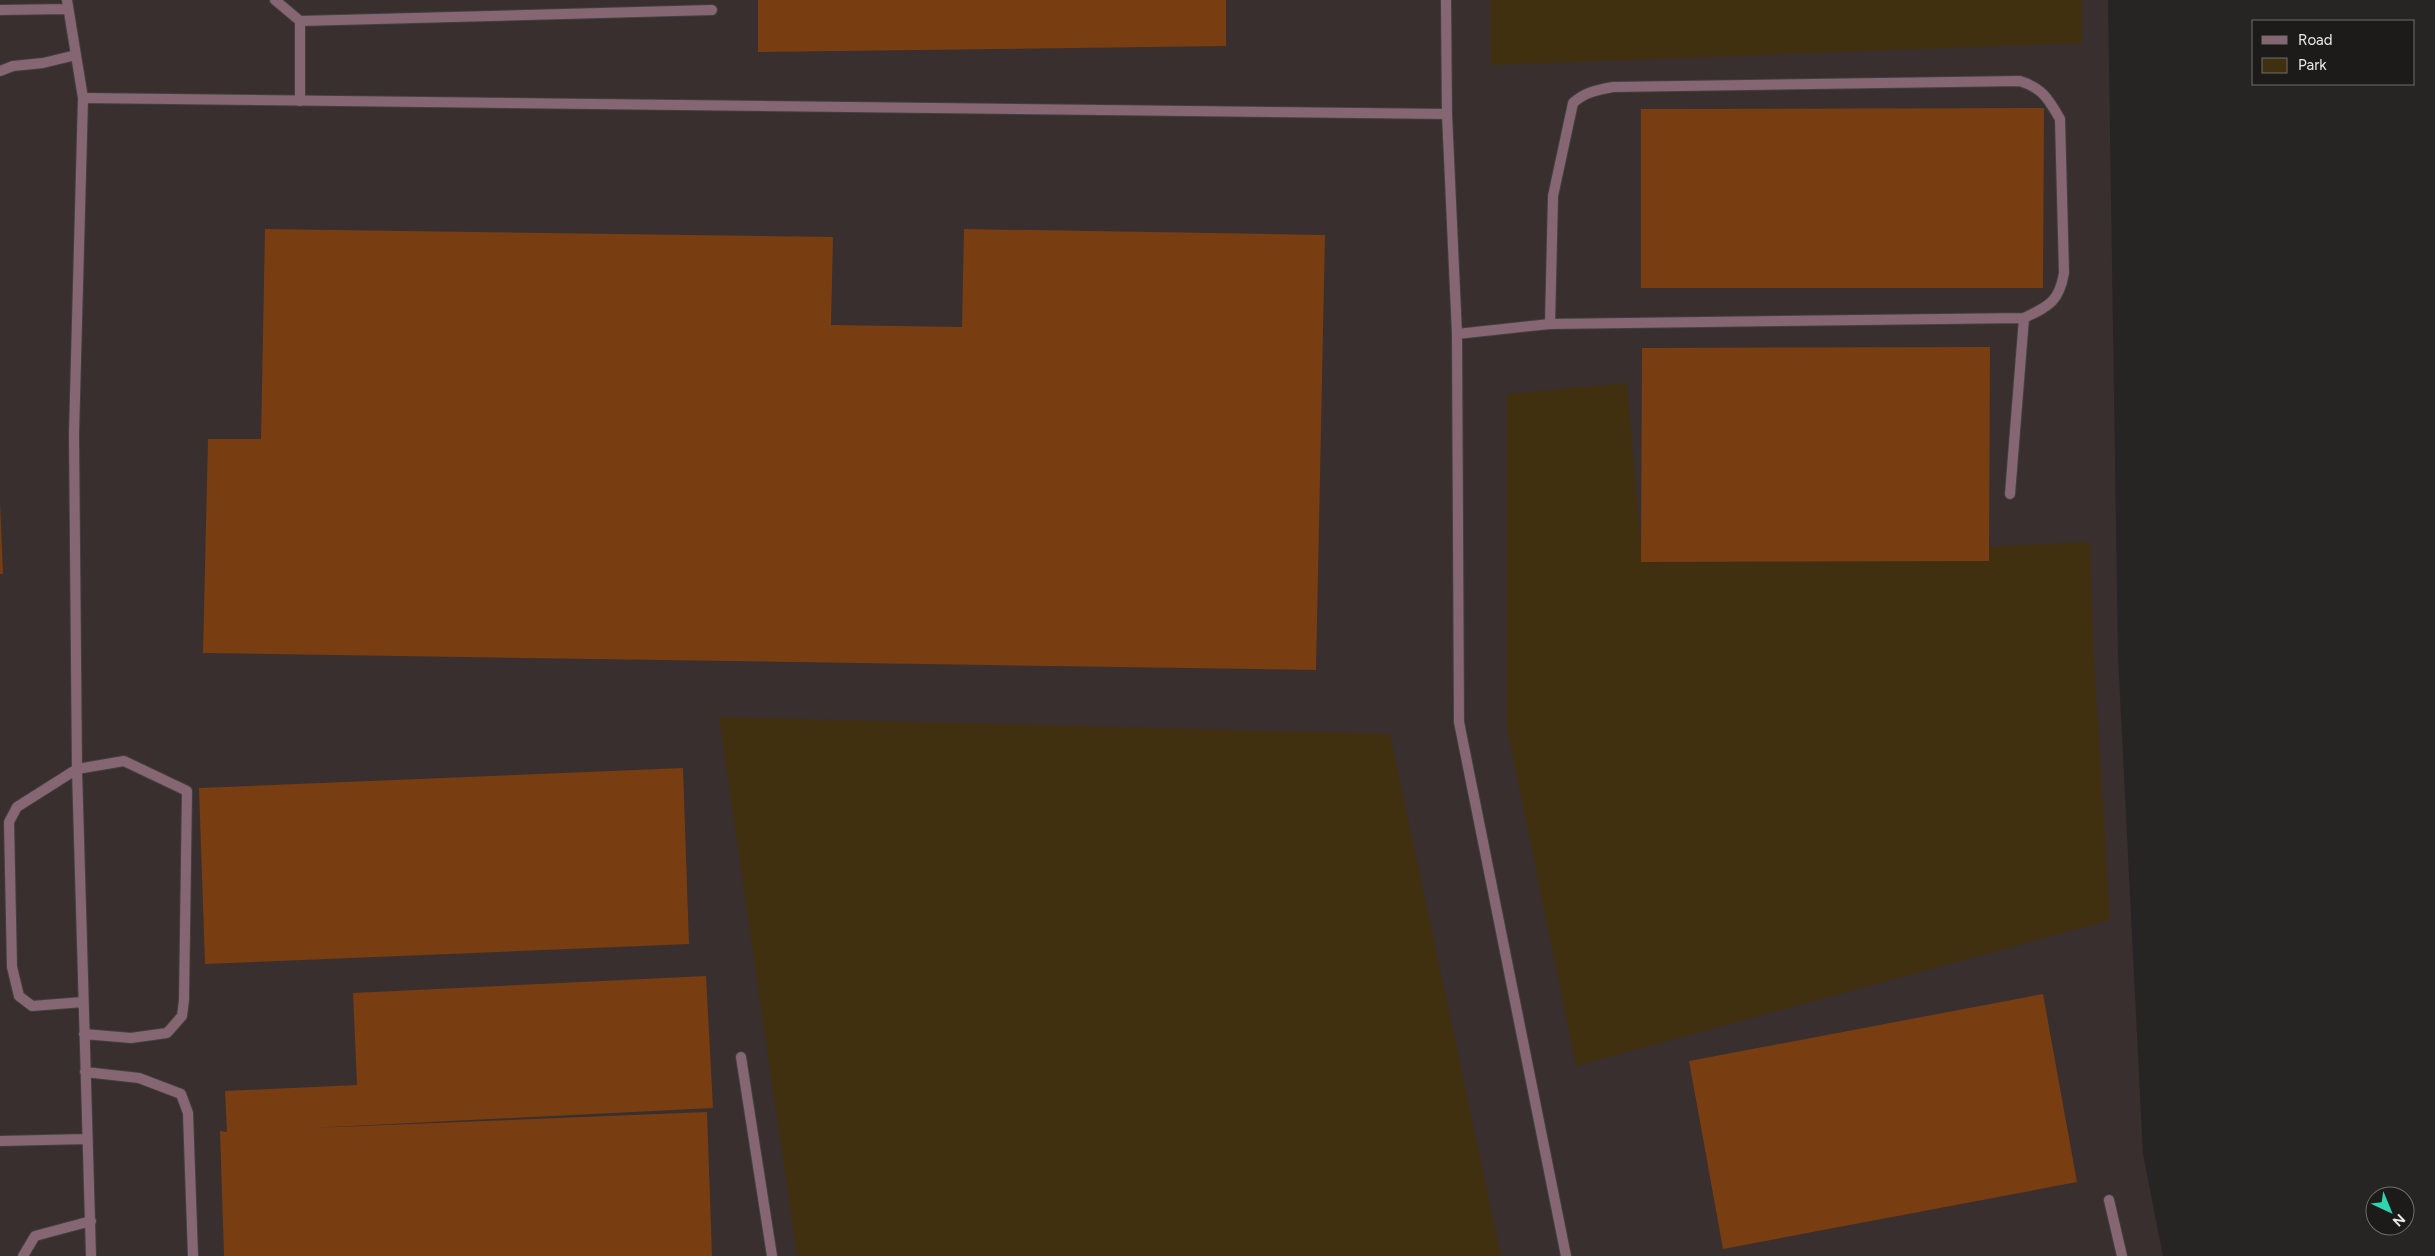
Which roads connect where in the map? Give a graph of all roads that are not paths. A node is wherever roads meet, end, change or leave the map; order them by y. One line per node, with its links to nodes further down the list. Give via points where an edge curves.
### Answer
1 (276, 0): 6 (street)
2 (1446, 0): 11 (street)
3 (68, 5): 4 (street); 7 (street)
4 (0, 10)
5 (712, 10): 6 (street)
6 (300, 21): 10 (street)
7 (76, 55): 8 (street); 9 (street)
8 (0, 71)
9 (83, 98): 10 (street); 16 (street, via 74,434)
10 (300, 101): 11 (street)
11 (1447, 114): 14 (street)
12 (2024, 318): 13 (street); 13 (street, via 2049,306 2061,290 2064,273 2060,119 2050,100 2036,86 2020,81 1613,87 1582,95 1573,103 1553,196); 15 (street)
13 (1550, 324): 14 (street)
14 (1457, 334): 29 (street, via 1459,722)
15 (2010, 494)
16 (77, 769): 17 (street); 17 (street, via 17,806 9,822 12,967 19,996 32,1006); 18 (street, via 124,761 186,791 182,1016 167,1033 131,1038)
17 (83, 1002): 18 (street)
18 (84, 1034): 20 (street)
19 (741, 1057): 28 (street)
20 (85, 1072): 21 (street); 27 (street, via 139,1078 181,1094 188,1113)
21 (87, 1139): 22 (street); 24 (street)
22 (0, 1141)
23 (2109, 1200): 30 (street)
24 (91, 1221): 25 (street, via 35,1236); 26 (street)
25 (22, 1256)
26 (91, 1256)
27 (193, 1256)
28 (772, 1256)
29 (1566, 1256)
30 (2122, 1256)

